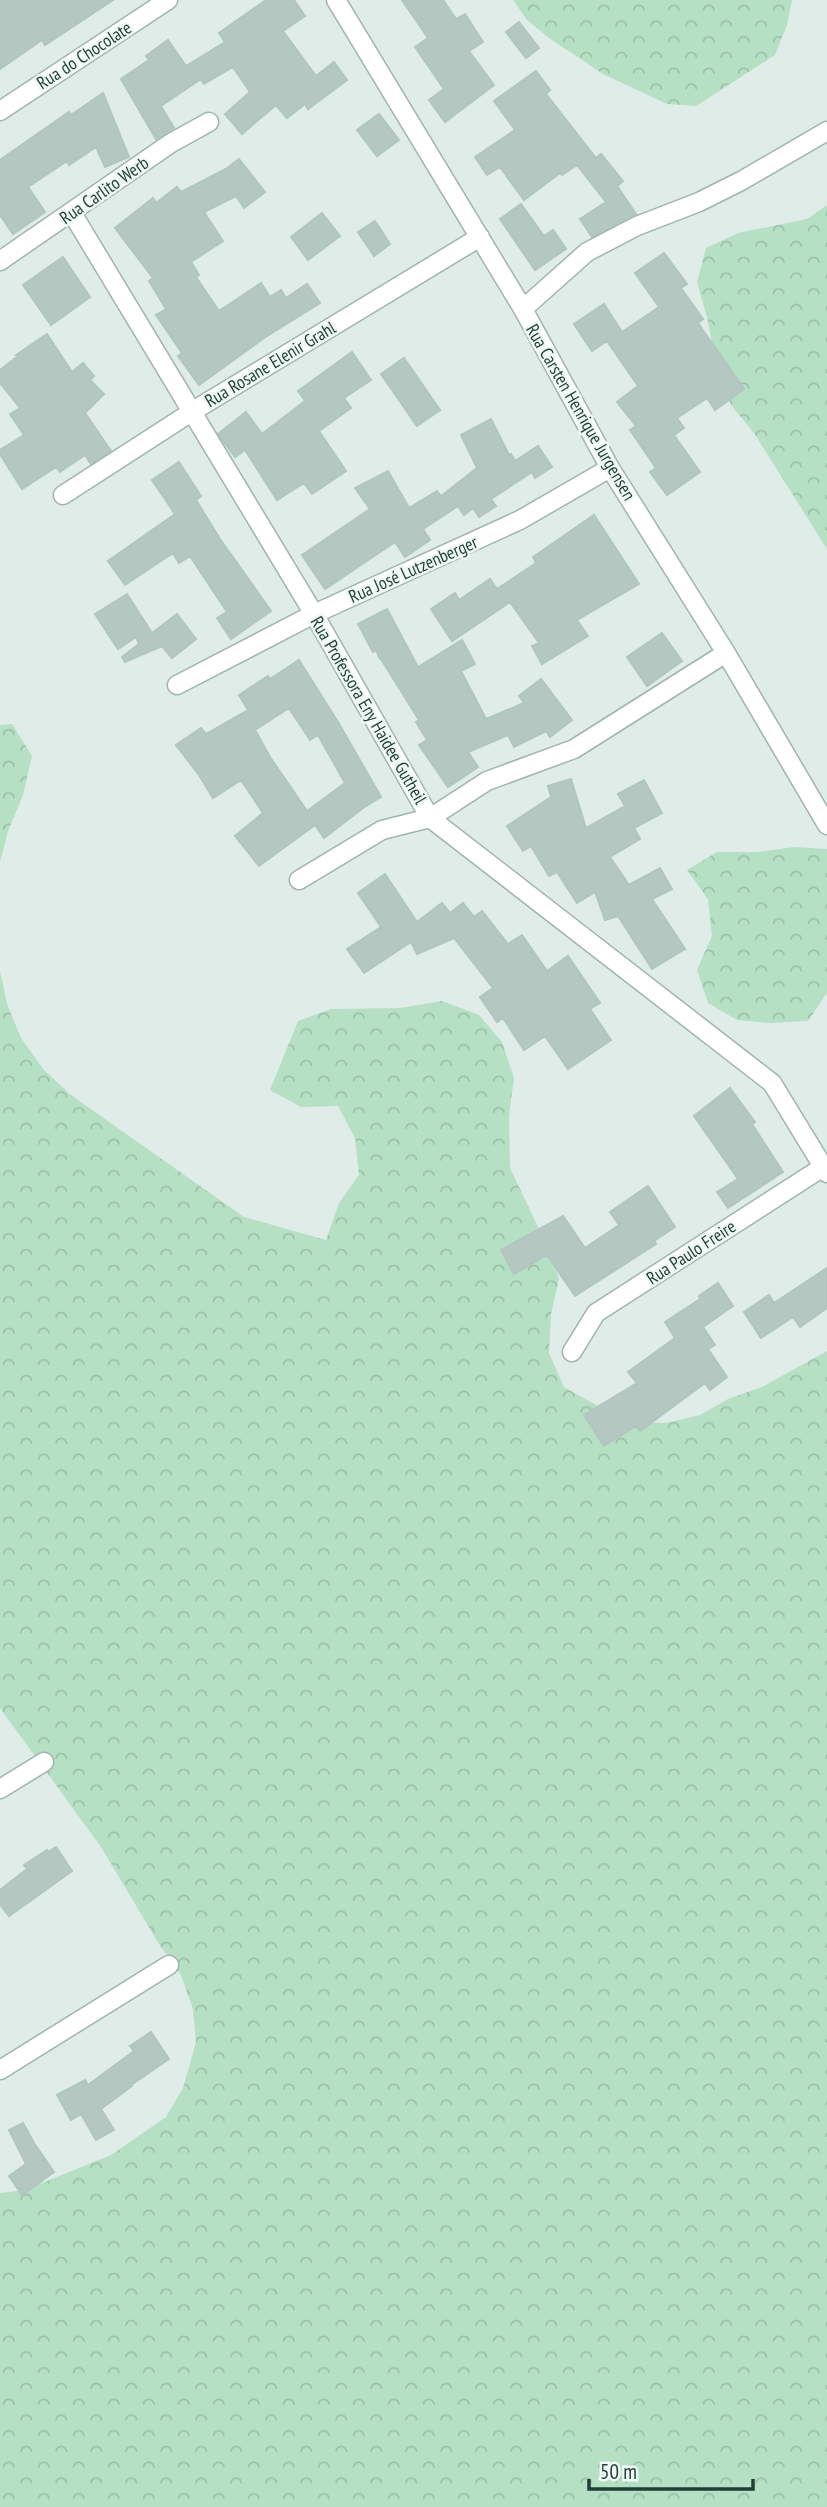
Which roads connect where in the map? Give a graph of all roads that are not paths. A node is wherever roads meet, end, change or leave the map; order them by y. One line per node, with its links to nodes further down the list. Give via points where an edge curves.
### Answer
1 (168, 0): 3 (street, Rua do Chocolate)
2 (335, 0): 7 (street, Rua Carsten Henrique Jurgensen)
3 (0, 111)
4 (209, 122): 6 (street, Rua Carlito Werb)
5 (827, 131): 9 (street, via 699,202 587,252)
6 (72, 213): 8 (street, Rua Carlito Werb); 10 (street, Rua Professora Eny Haidee Gutheil)
7 (480, 237): 9 (street, Rua Carsten Henrique Jurgensen); 10 (street, Rua Rosane Elenir Grahl)
8 (0, 261)
9 (523, 309): 11 (street, Rua Carsten Henrique Jurgensen)
10 (193, 411): 12 (street, Rua Rosane Elenir Grahl); 13 (street, Rua Professora Eny Haidee Gutheil)
11 (610, 468): 13 (street, Rua José Lutzenberger, via 520,520); 14 (street, Rua Carsten Henrique Jurgensen)
12 (63, 495)
13 (314, 614): 15 (street, Rua José Lutzenberger); 16 (street, Rua Professora Eny Haidee Gutheil)
14 (726, 653): 16 (street, via 574,749 487,781); 17 (street, Rua Carsten Henrique Jurgensen)
15 (177, 685)
16 (430, 818): 18 (street, via 382,830); 19 (street, Rua Professora Eny Haidee Gutheil, via 772,1083)
17 (827, 825)
18 (299, 880)
19 (825, 1170): 20 (street, Rua Paulo Freire, via 596,1313)
20 (572, 1352)
21 (44, 1762): 22 (street)
22 (0, 1789)
23 (169, 1965): 24 (street)
24 (0, 2070)

